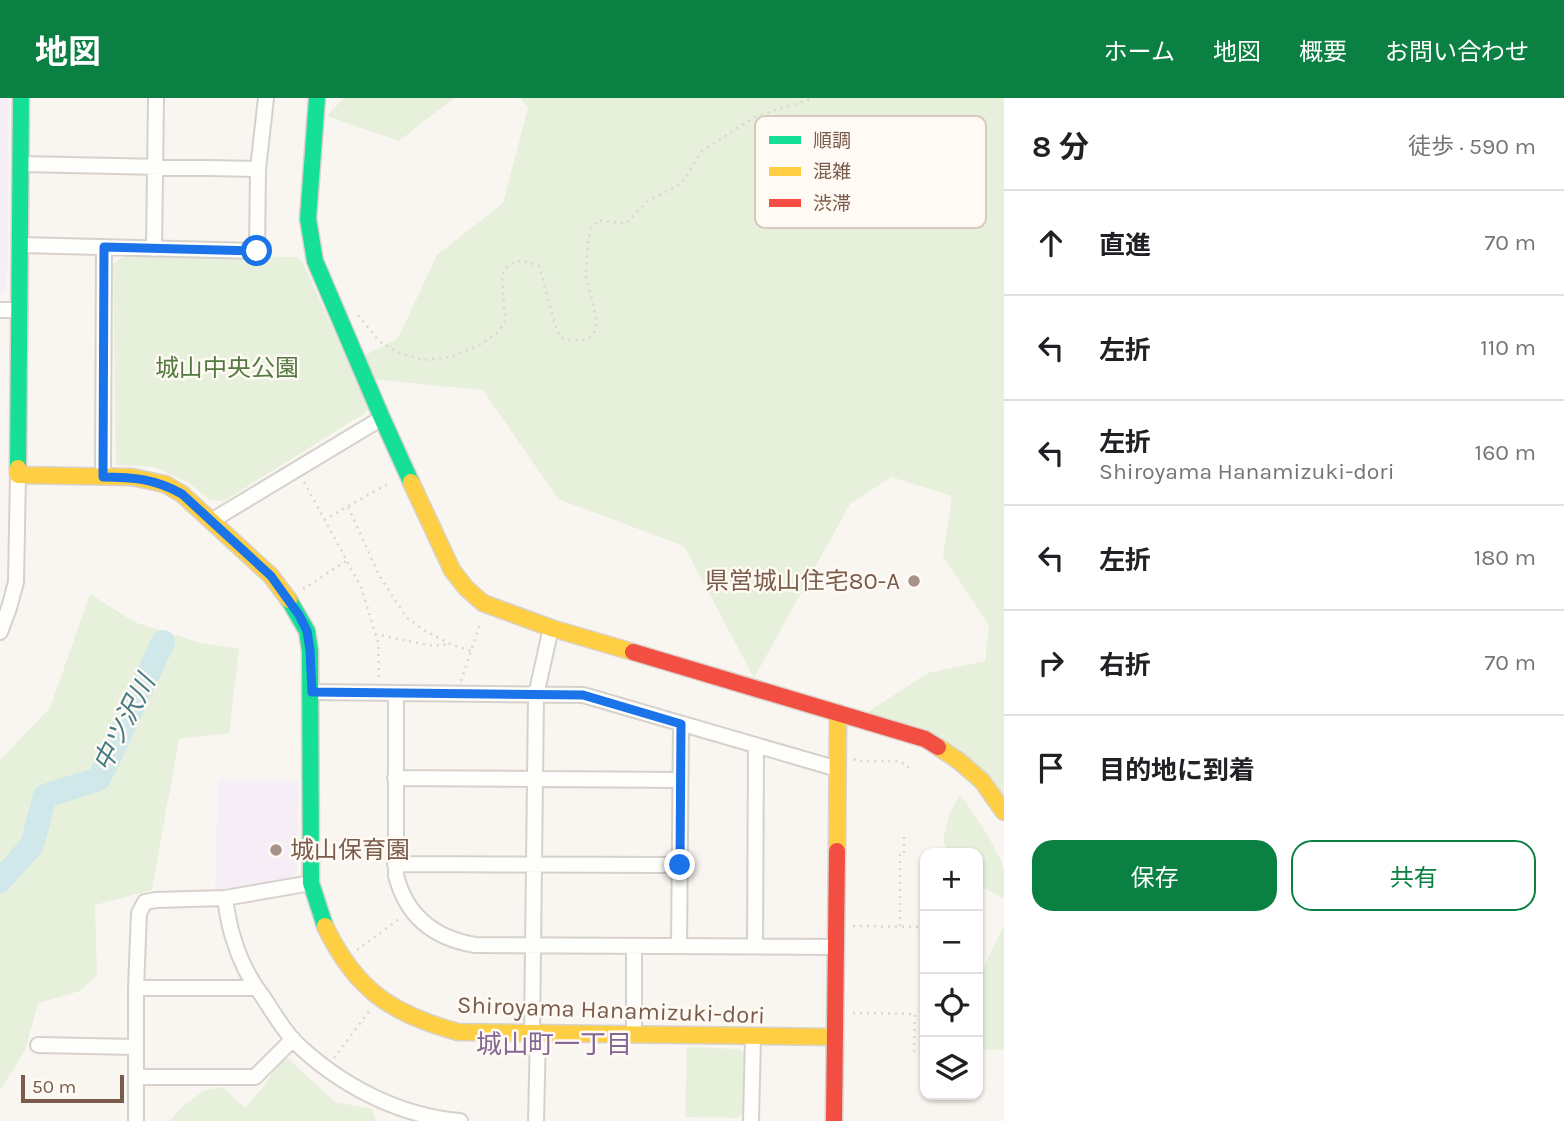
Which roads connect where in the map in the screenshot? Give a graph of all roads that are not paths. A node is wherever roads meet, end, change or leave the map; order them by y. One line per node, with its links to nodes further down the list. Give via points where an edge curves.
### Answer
1 (21, 98): 5 (street)
2 (156, 98): 6 (street)
3 (266, 98): 7 (street)
4 (317, 98): 13 (street, via 308,219 315,261)
5 (21, 164): 6 (street); 8 (street)
6 (155, 167): 7 (street); 10 (street)
7 (258, 169): 10 (street, via 257,251)
8 (20, 245): 9 (street); 12 (street)
9 (104, 247): 10 (street); 15 (street)
10 (154, 248)
11 (0, 310): 12 (street)
12 (20, 310): 14 (street)
13 (382, 418): 16 (street); 17 (street, via 452,570 466,588 486,604)
14 (18, 475): 15 (street, Shiroyama Hanamizuki-dori); 18 (street, via 16,582)
15 (103, 477): 16 (street, Shiroyama Hanamizuki-dori, via 165,484)
16 (211, 521): 19 (street, Shiroyama Hanamizuki-dori, via 271,576 299,615 307,631)
17 (551, 628): 21 (street); 22 (street)
18 (0, 632)
19 (312, 692): 20 (street); 33 (street, Shiroyama Hanamizuki-dori)
20 (396, 694): 21 (street); 26 (street)
21 (536, 695): 23 (street, via 583,695); 27 (street)
22 (838, 713): 25 (street); 29 (street, via 925,739 982,781)
23 (681, 724): 24 (street); 28 (street)
24 (756, 745): 25 (street); 38 (street)
25 (842, 762): 39 (street)
26 (396, 778): 27 (street); 30 (street)
27 (535, 779): 28 (street); 31 (street)
28 (680, 780): 32 (street)
29 (1004, 812)
30 (395, 864): 31 (street); 35 (street, via 399,885 412,910 429,928 475,945)
31 (534, 864): 32 (street); 35 (street)
32 (680, 865): 37 (street)
33 (311, 883): 34 (street); 42 (street, Shiroyama Hanamizuki-dori, via 319,914 343,960 392,1007 458,1032)
34 (225, 898): 40 (street, via 145,902 139,913); 41 (street, via 233,938)
35 (533, 945): 36 (street); 42 (street)
36 (634, 946): 37 (street); 43 (street)
37 (679, 946): 38 (street)
38 (755, 946): 39 (street)
39 (836, 947): 45 (street)
40 (136, 988): 41 (street); 48 (street)
41 (255, 988): 46 (street)
42 (535, 1034): 43 (street, Shiroyama Hanamizuki-dori); 52 (street)
43 (634, 1035): 44 (street, Shiroyama Hanamizuki-dori)
44 (754, 1036): 45 (street, Shiroyama Hanamizuki-dori); 53 (street)
45 (835, 1037): 54 (street)
46 (293, 1039): 49 (street, via 255,1077); 51 (street, via 326,1069 386,1103)
47 (38, 1045): 48 (street)
48 (136, 1047): 49 (street)
49 (136, 1077): 50 (street)
50 (136, 1121)
51 (460, 1121)
52 (536, 1121)
53 (751, 1121)
54 (834, 1121)

